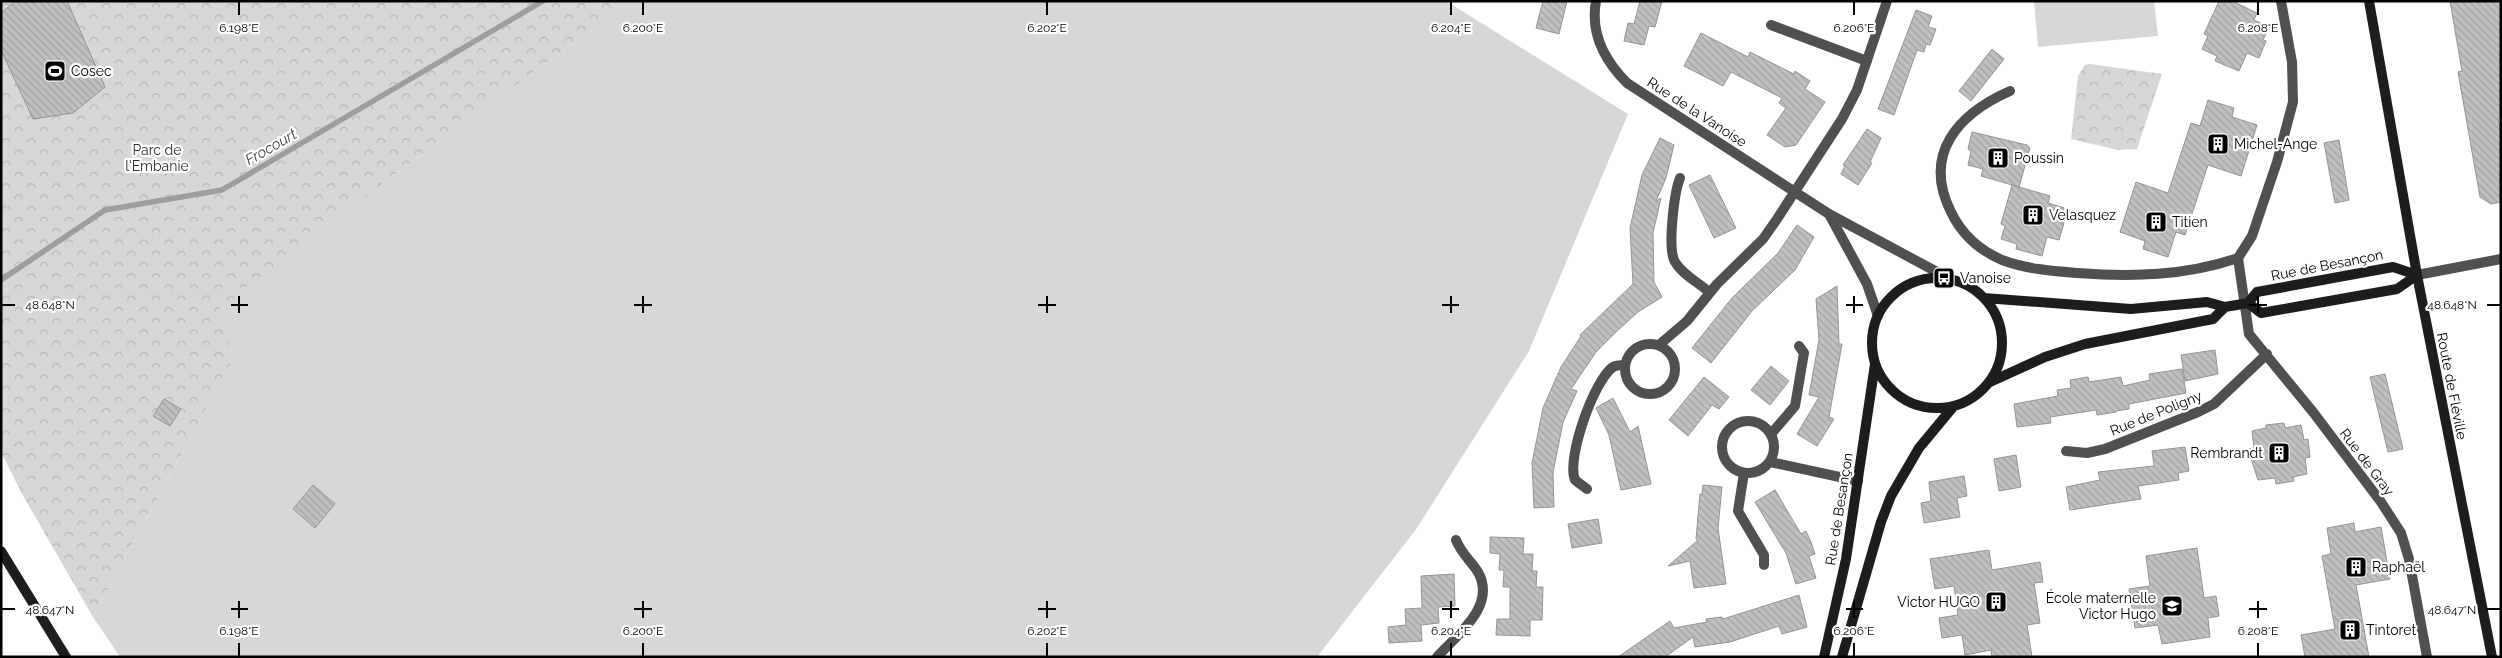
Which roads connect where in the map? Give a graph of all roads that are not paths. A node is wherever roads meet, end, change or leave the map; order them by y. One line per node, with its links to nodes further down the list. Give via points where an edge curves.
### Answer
1 (1596, 1): 9 (street, Rue de la Vanoise, via 1594,15 1600,45 1611,66 1627,84)
2 (1887, 1): 6 (street)
3 (2281, 1): 11 (street, via 2292,62 2293,102 2278,162 2252,236)
4 (2369, 1): 13 (street, Route de Fléville)
5 (1771, 25): 6 (street)
6 (1868, 61): 9 (street, via 1842,119)
7 (2010, 90): 11 (street, via 1986,101 1956,129 1941,163 1940,177 1947,204 1965,236 1979,247 2004,260 2034,268 2124,276 2192,270)
8 (1680, 178): 15 (street, via 1673,223 1674,259)
9 (1795, 191): 10 (street, Rue de la Vanoise); 15 (street, via 1763,239)
10 (1828, 214): 14 (street, Rue de la Vanoise); 19 (street, Rue de la Vanoise, via 1868,284)
11 (2238, 258): 17 (street, Rue de Gray)
12 (2501, 259): 13 (street)
13 (2417, 275): 17 (street, Rue de Besançon, via 2396,288 2261,313); 17 (street, Rue de Besançon, via 2393,267 2257,292); 41 (street, Route de Fléville)
14 (1952, 280): 16 (street, via 1972,288); 19 (street, via 1924,279 1905,286 1889,299)
15 (1709, 292): 20 (street, via 1687,320)
16 (1984, 298): 18 (street, Rue de Besançon, via 2131,309 2207,302); 25 (street, via 1997,317 2002,339 2000,362)
17 (2246, 304): 18 (street, Rue de Besançon); 22 (street, Rue de Gray, via 2249,334)
18 (2225, 307): 25 (street, Rue de Besançon, via 2213,319 2085,344)
19 (1878, 316): 23 (street, via 1872,332)
20 (1659, 345): 24 (street, via 1637,346); 24 (street, via 1671,354 1674,361 1674,376 1666,388 1652,394 1637,391 1627,380)
21 (1800, 346): 27 (street, via 1804,353 1795,406)
22 (2266, 354): 28 (street, Rue de Poligny, via 2214,404 2198,412 2105,449 2087,453); 40 (street, Rue de Gray, via 2372,490 2401,534 2409,559)
23 (1875, 364): 26 (street, via 1886,384 1905,401 1928,408); 31 (street, Rue de Besançon)
24 (1625, 365): 32 (street, via 1615,366 1607,374 1588,406 1573,469 1575,480)
25 (1990, 382): 26 (street, via 1974,398)
26 (1953, 407): 39 (street, via 1919,448 1891,496)
27 (1771, 434): 29 (street, via 1774,445); 30 (street, via 1765,427 1749,421 1740,422 1727,432 1723,440 1724,457 1729,465)
28 (2066, 451)
29 (1770, 462): 30 (street, via 1758,471); 31 (street)
30 (1744, 473): 35 (street, via 1738,511 1764,555)
31 (1858, 481): 38 (street, Rue de Besançon, via 1846,559)
32 (1587, 489)
33 (1456, 540): 37 (street, via 1478,572 1483,596 1473,619)
34 (1, 551): 36 (street)
35 (1764, 565)
36 (66, 657)
37 (1437, 657)
38 (1824, 657)
39 (1842, 657)
40 (2427, 657)
41 (2492, 657)

